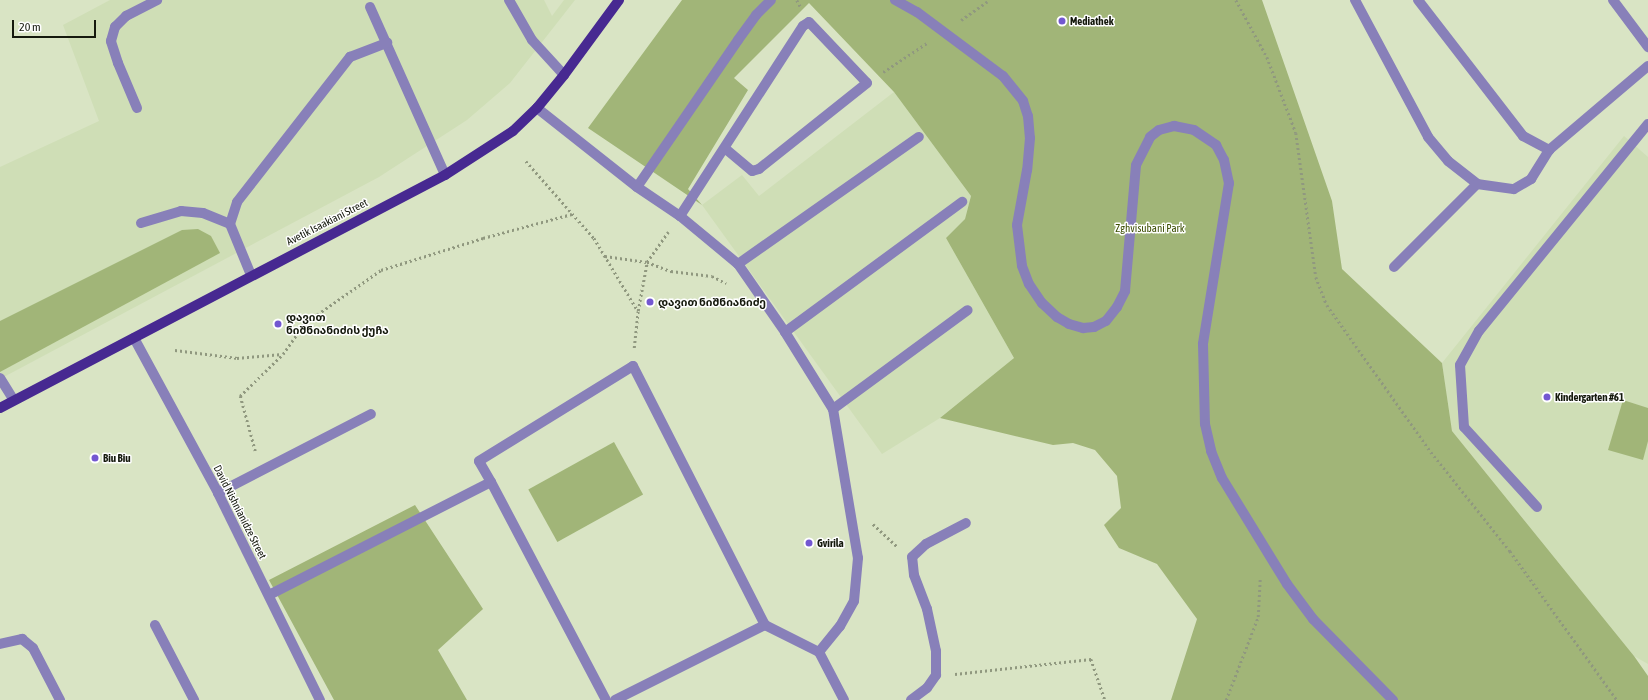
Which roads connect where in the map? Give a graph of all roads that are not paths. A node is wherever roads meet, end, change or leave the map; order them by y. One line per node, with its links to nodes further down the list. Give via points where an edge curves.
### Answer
1 (157, 0): 14 (street, via 126,16 115,27 111,41)
2 (509, 0): 13 (street, via 532,40)
3 (619, 0): 13 (main road, Avetik Isaakiani Street)
4 (771, 0): 22 (street, via 756,15 738,40)
5 (895, 0): 54 (street, via 917,12 1003,76 1023,101 1028,116 1030,138 1017,224 1022,266 1029,284 1042,303 1069,324 1083,328 1094,327 1106,321 1122,296 1128,274 1136,165 1150,137 1159,130 1174,126 1194,130 1216,145 1224,160 1229,183 1203,344 1205,424 1211,451 1222,478 1267,553 1313,619)
6 (1355, 0): 21 (street, via 1428,137 1448,161)
7 (1418, 0): 19 (street, via 1523,136)
8 (1613, 0): 11 (street)
9 (370, 6): 10 (street)
10 (387, 43): 20 (street); 26 (street, via 350,57 237,202)
11 (1648, 47)
12 (1648, 66): 19 (street)
13 (564, 74): 15 (main road, Avetik Isaakiani Street)
14 (137, 108)
15 (537, 108): 20 (main road, Avetik Isaakiani Street, via 514,131); 22 (street)
16 (1648, 124): 40 (street, via 1479,331 1460,365 1464,427)
17 (919, 137): 27 (street)
18 (725, 148): 18 (street, via 752,171 759,169 867,83 809,22 803,26); 24 (street)
19 (1549, 150): 21 (street, via 1531,179 1514,189)
20 (445, 175): 29 (main road, Avetik Isaakiani Street)
21 (1477, 184): 28 (street)
22 (637, 187): 24 (street)
23 (962, 202): 31 (street)
24 (680, 216): 27 (street)
25 (142, 223): 26 (street, via 181,211 203,213)
26 (230, 224): 29 (street)
27 (738, 264): 31 (street)
28 (1394, 266)
29 (251, 274): 32 (main road, Avetik Isaakiani Street)
30 (968, 310): 36 (street)
31 (784, 332): 36 (street)
32 (134, 338): 34 (main road, Avetik Isaakiani Street); 39 (street, David Nishnianidze Street)
33 (0, 378): 34 (street)
34 (14, 400): 35 (main road, Avetik Isaakiani Street)
35 (0, 408)
36 (833, 409): 46 (street, via 858,558 854,601 840,626)
37 (371, 414): 39 (street)
38 (491, 482): 42 (street); 44 (street, via 479,461 633,366); 50 (street)
39 (218, 493): 42 (street, David Nishnianidze Street)
40 (1537, 507)
41 (966, 524): 53 (street, via 926,544 912,557 914,575 929,616 936,651 936,675 927,688)
42 (269, 595): 49 (street, David Nishnianidze Street)
43 (155, 624): 48 (street)
44 (765, 625): 46 (street); 51 (street)
45 (0, 644): 47 (street, via 22,638 33,648)
46 (819, 652): 52 (street)
47 (60, 700)
48 (194, 700)
49 (320, 700)
50 (606, 700)
51 (615, 700)
52 (844, 700)
53 (911, 700)
54 (1393, 700)

